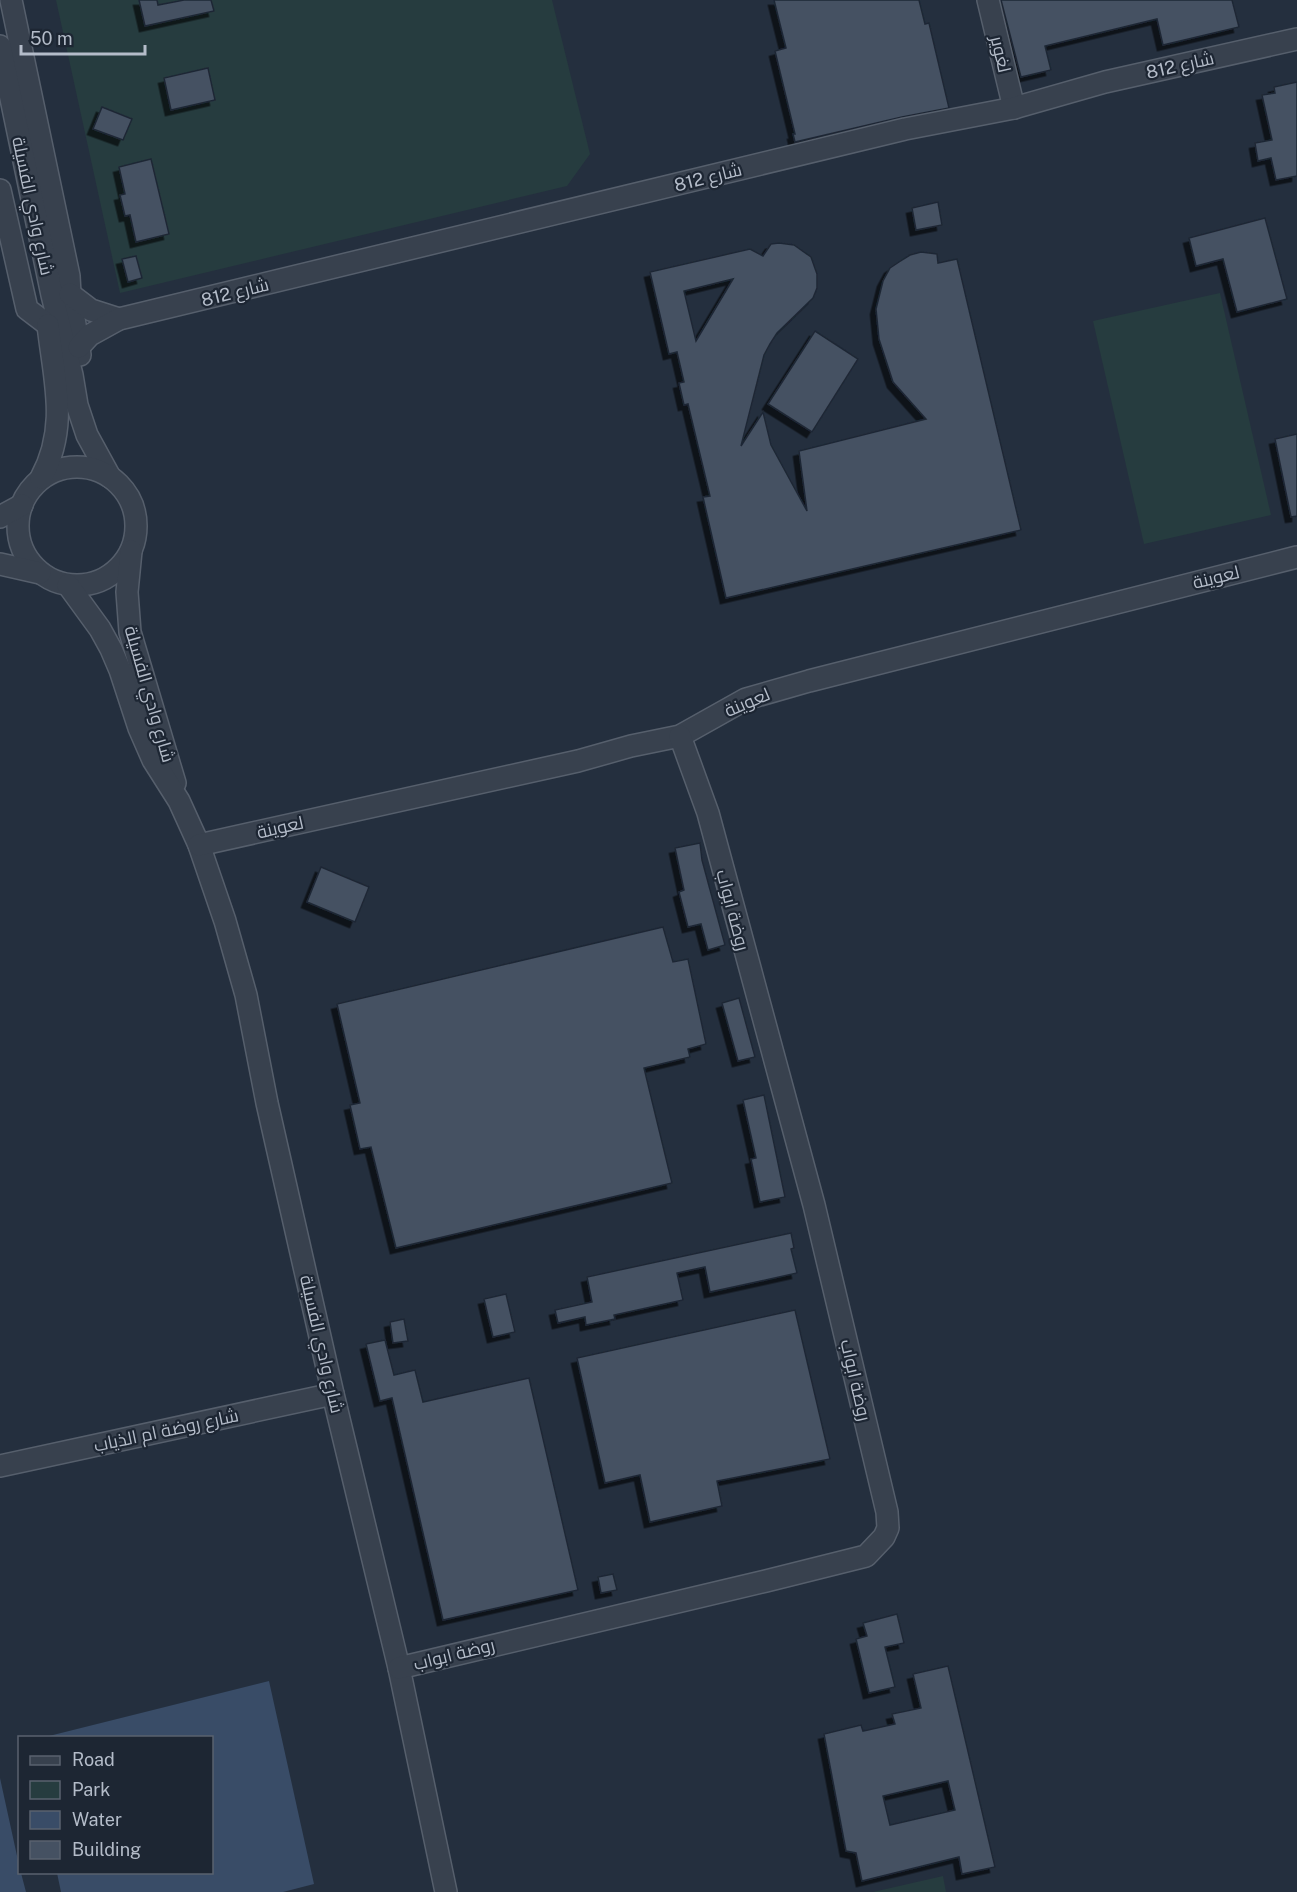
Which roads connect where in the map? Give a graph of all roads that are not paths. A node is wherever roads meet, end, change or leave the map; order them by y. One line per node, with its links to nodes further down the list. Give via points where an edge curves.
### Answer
1 (11, 0): 7 (street, via 69,276)
2 (988, 0): 5 (street, لغوير)
3 (1297, 39): 5 (street, شارع 812, via 1105,82)
4 (0, 46): 7 (street, شارع وادي الفسيلة)
5 (1014, 108): 8 (street, شارع 812, via 905,129)
6 (0, 190): 9 (street, via 27,309)
7 (61, 294): 8 (street); 9 (street, شارع وادي الفسيلة); 10 (street); 11 (street, شارع وادي الفسيلة)
8 (119, 320): 10 (street, شارع 812, via 90,335)
9 (48, 325): 13 (street, شارع وادي الفسيلة, via 58,423 53,452)
10 (80, 347): 11 (street, via 81,364)
11 (74, 387): 12 (street, شارع وادي الفسيلة, via 87,435)
12 (110, 477): 13 (street, via 76,467); 16 (street, via 131,502 136,518)
13 (41, 478): 14 (street)
14 (22, 506): 15 (street); 19 (street, via 18,523 20,542)
15 (0, 517)
16 (131, 551): 20 (street, via 121,567 106,579); 22 (street, شارع وادي الفسيلة, via 127,592 130,632)
17 (1297, 557): 21 (street, لعوينة, via 746,699)
18 (0, 564): 19 (street)
19 (40, 573): 20 (street)
20 (68, 585): 22 (street, شارع وادي الفسيلة, via 111,649 153,760)
21 (680, 736): 23 (street, لعوينة); 26 (street, روضة ابواب, via 708,813 814,1205 888,1528 884,1538 866,1556)
22 (179, 801): 23 (street, شارع وادي الفسيلة)
23 (199, 845): 24 (street, شارع وادي الفسيلة, via 246,995)
24 (333, 1394): 25 (street, شارع روضة ام الذياب); 26 (street, شارع وادي الفسيلة)
25 (0, 1466)
26 (399, 1668): 27 (street, شارع وادي الفسيلة)
27 (446, 1892)

